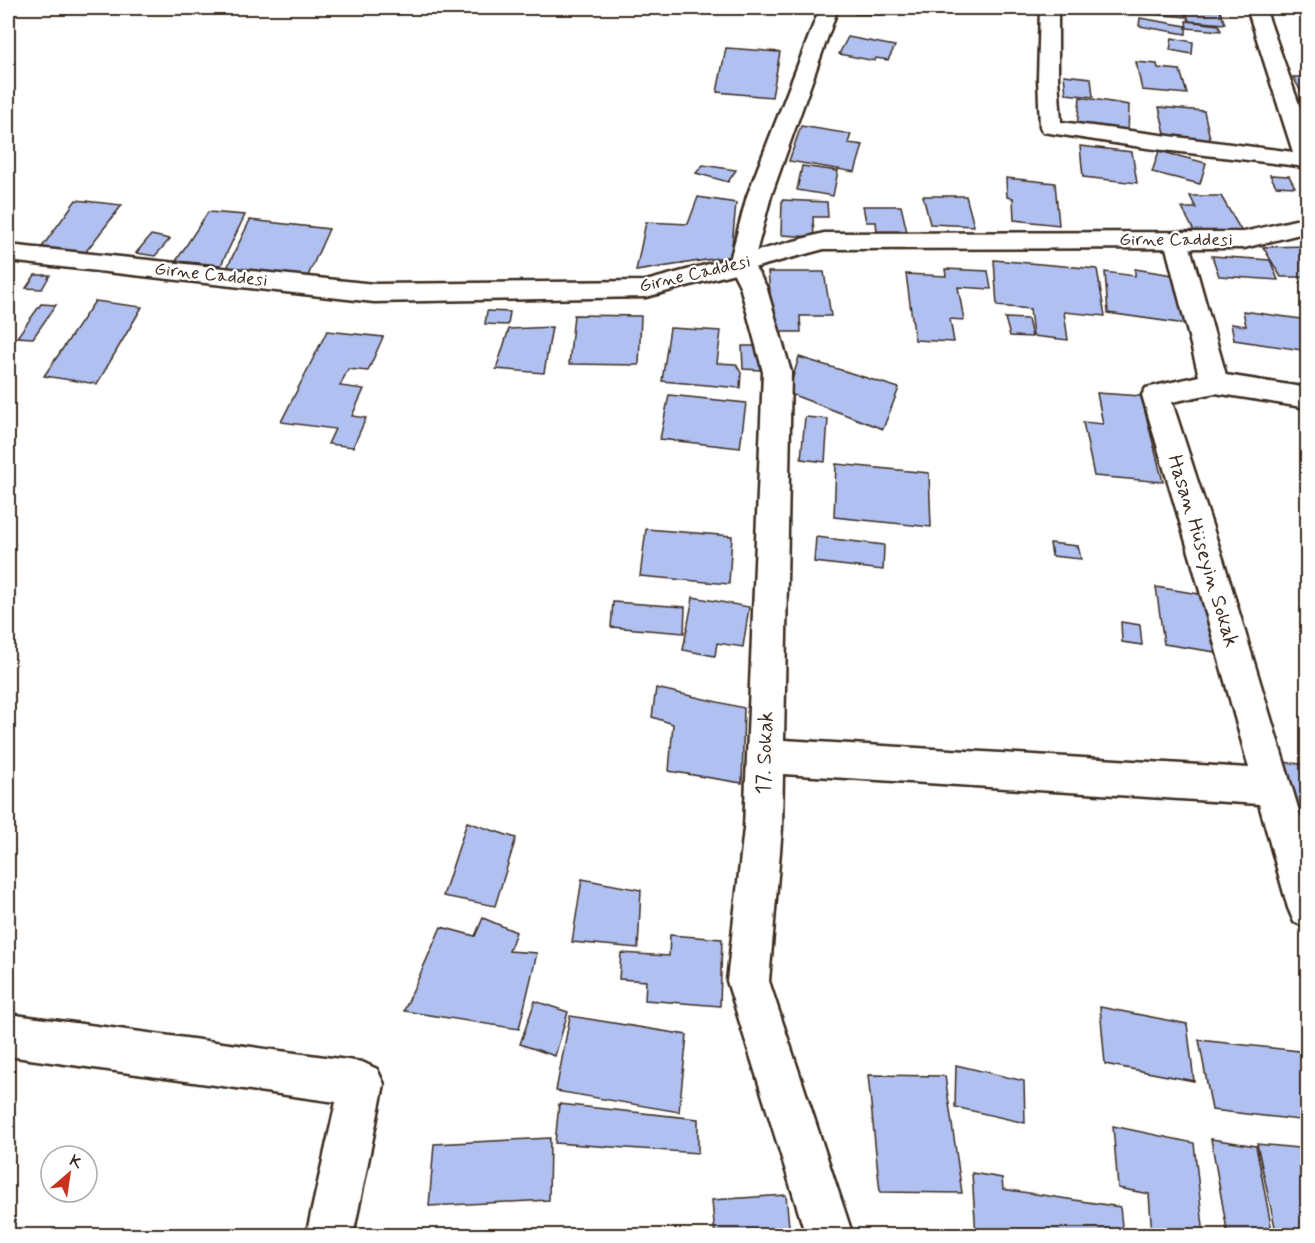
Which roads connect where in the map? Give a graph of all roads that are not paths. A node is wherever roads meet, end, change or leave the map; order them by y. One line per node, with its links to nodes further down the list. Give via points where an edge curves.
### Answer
1 (829, 8): 8 (street, via 759,196)
2 (1049, 8): 4 (street, via 1051,127)
3 (1256, 8): 4 (street)
4 (1306, 162)
5 (1308, 224): 6 (street, Girne Caddesi, via 1244,240)
6 (1176, 240): 8 (street, Girne Caddesi, via 824,242); 9 (street)
7 (8, 253): 8 (street, Girne Caddesi, via 374,293 646,289)
8 (741, 264): 11 (street, 17. Sokak, via 753,286 777,372)
9 (1215, 383): 10 (street); 12 (street, Hasan Hüseyin Sokak, via 1156,395)
10 (1308, 398)
11 (765, 756): 12 (street); 17 (street, 17. Sokak, via 763,828 748,981)
12 (1274, 787): 13 (street, Hasan Hüseyin Sokak)
13 (1301, 859): 14 (street, Hasan Hüseyin Sokak)
14 (1308, 908)
15 (8, 1035): 16 (street, via 362,1084)
16 (329, 1236)
17 (830, 1236)

